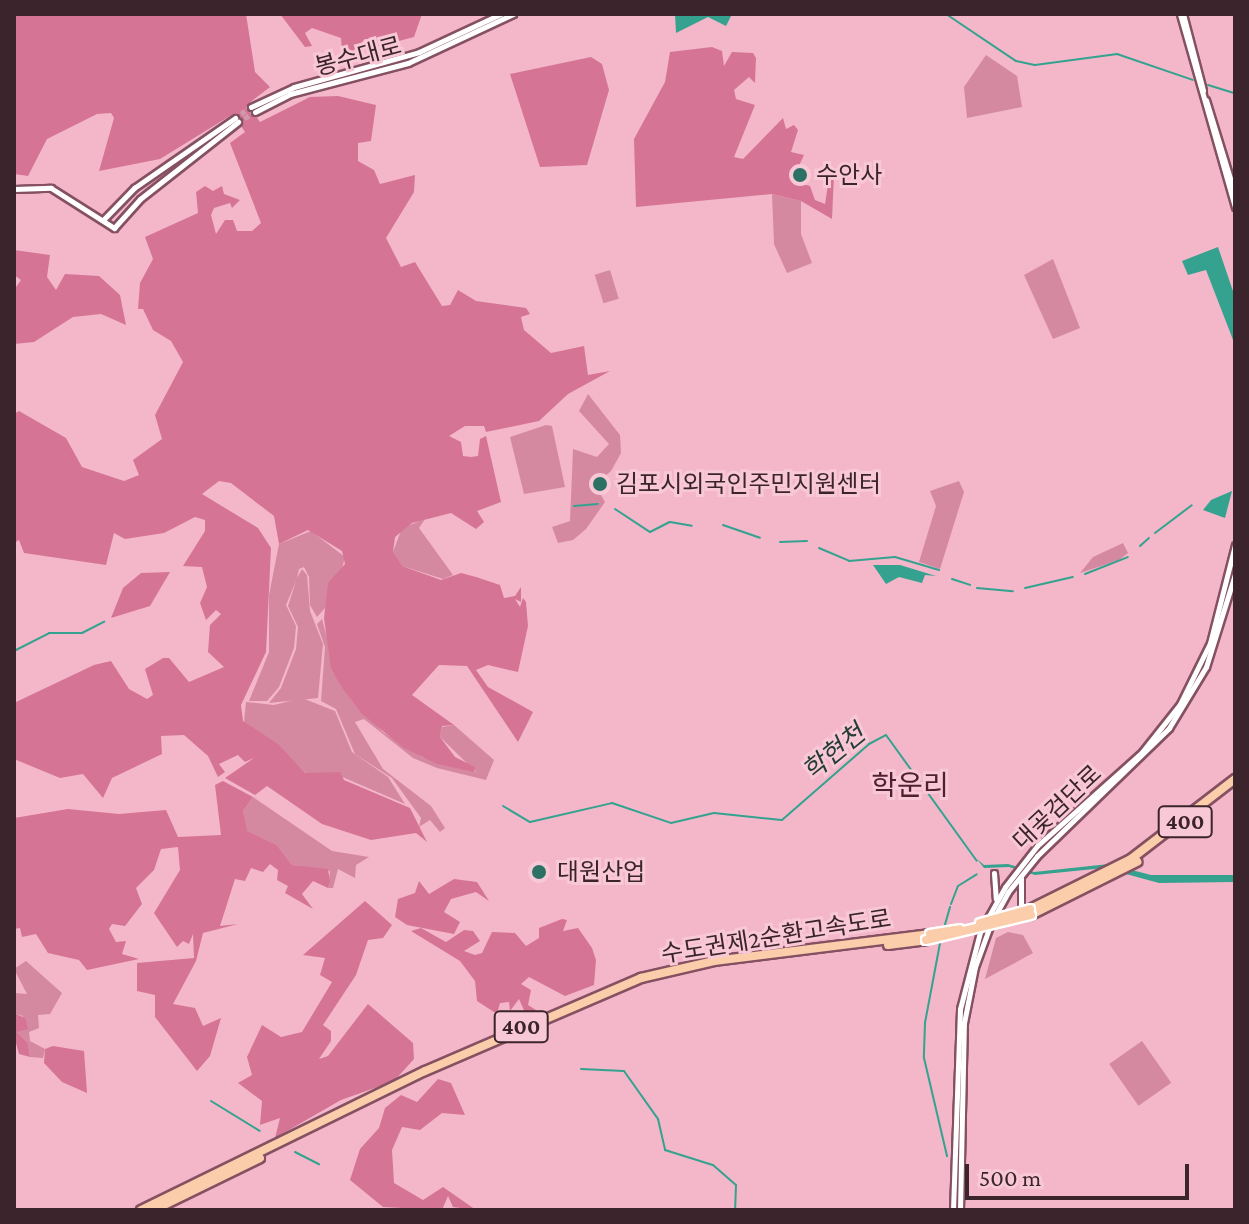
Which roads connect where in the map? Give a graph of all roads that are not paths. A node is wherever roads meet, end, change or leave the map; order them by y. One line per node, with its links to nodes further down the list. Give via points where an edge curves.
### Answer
1 (501, 14): 2 (main road, 봉수대로, via 419,52 294,87 253,109 408,63)
2 (513, 14)
3 (1182, 14): 5 (main road); 6 (main road)
4 (14, 189): 8 (main road, via 51,188)
5 (1235, 192)
6 (1235, 207)
7 (113, 208): 8 (main road); 9 (main road); 9 (main road, via 237,120 114,228)
8 (88, 210): 9 (main road)
9 (103, 220)
10 (1235, 545): 13 (main road, 대곶검단로, via 1210,643 1180,704 1148,746)
11 (1235, 574): 13 (main road, 대곶검단로, via 1206,667 1169,728)
12 (1235, 782): 17 (highway, 수도권제2순환고속도로 / 400, via 1133,862)
13 (1025, 865): 15 (main road, 대곶검단로)
14 (995, 876): 16 (main road)
15 (1019, 876): 16 (main road, 대곶검단로); 17 (main road); 22 (main road, 대곶검단로, via 982,945 966,1006)
16 (995, 904): 21 (main road, 대곶검단로, via 975,947 960,1009)
17 (1027, 911): 18 (highway, 수도권제2순환고속도로 / 400, bridge)
18 (928, 937): 19 (highway, 수도권제2순환고속도로 / 400, via 714,961 641,978 450,1059); 20 (highway, 수도권제2순환고속도로 / 400, via 653,979 462,1059)
19 (141, 1210)
20 (153, 1210)
21 (953, 1210)
22 (960, 1210)

